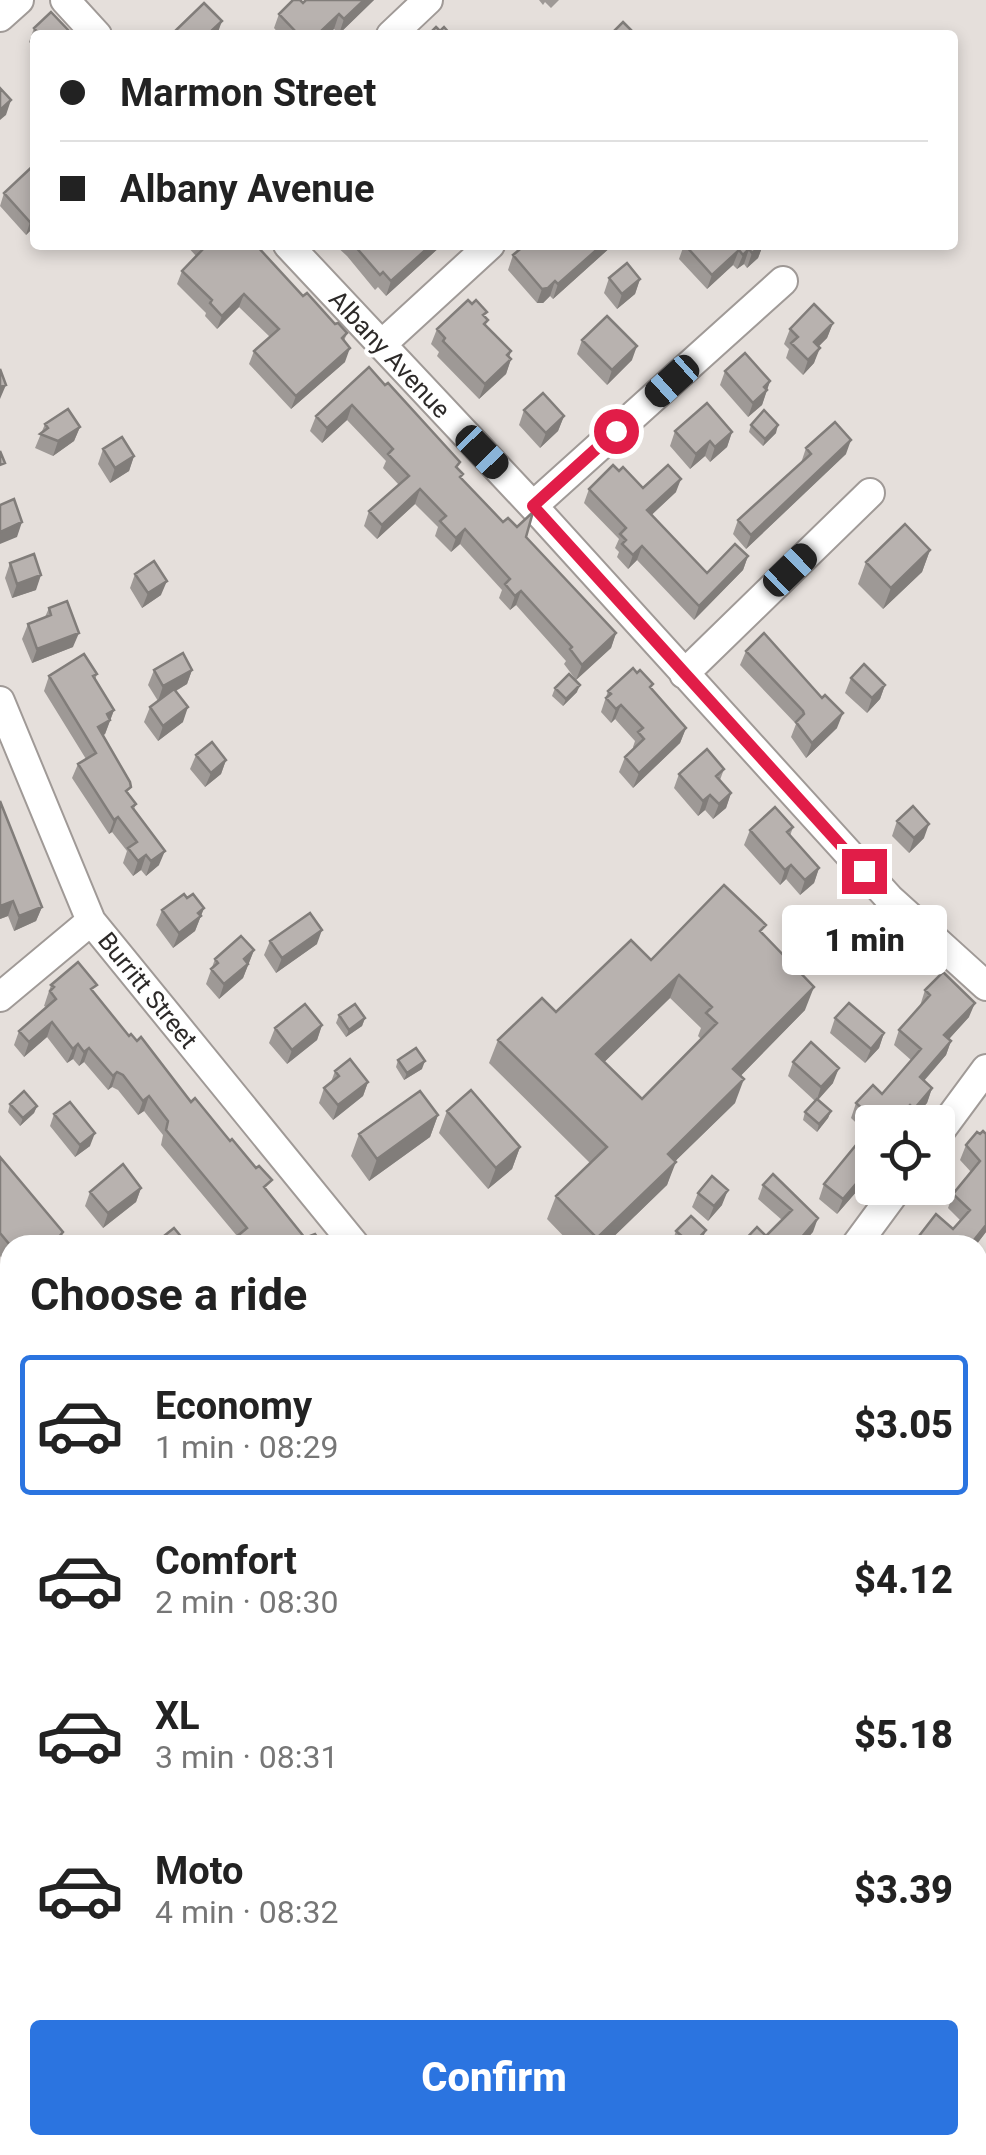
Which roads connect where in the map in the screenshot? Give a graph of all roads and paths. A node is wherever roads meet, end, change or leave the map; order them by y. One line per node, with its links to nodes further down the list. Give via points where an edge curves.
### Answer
1 (65, 0): 3 (street)
2 (428, 0): 4 (street)
3 (92, 30)
4 (396, 30)
5 (293, 250): 8 (street, Albany Avenue)
6 (485, 250): 8 (street)
7 (784, 281): 10 (street)
8 (381, 345): 10 (street, Albany Avenue)
9 (870, 493): 11 (street)
10 (533, 506): 11 (street, Albany Avenue)
11 (684, 674): 14 (street, Albany Avenue, via 890,898)
12 (0, 701): 13 (street, Burritt Street)
13 (92, 921): 15 (street); 19 (street, Burritt Street)
14 (986, 986)
15 (0, 997)
16 (986, 1069): 17 (street)
17 (955, 1111)
18 (885, 1205): 20 (street)
19 (347, 1235)
20 (863, 1235)

